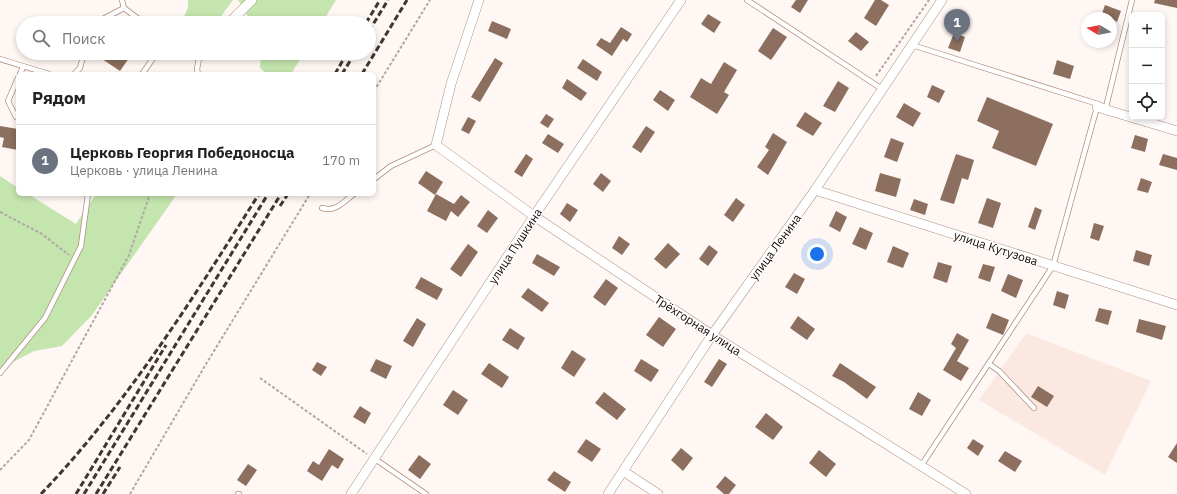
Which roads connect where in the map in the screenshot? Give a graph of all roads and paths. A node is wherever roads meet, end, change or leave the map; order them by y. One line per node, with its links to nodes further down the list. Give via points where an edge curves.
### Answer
1 (122, 0): 10 (lane)
2 (252, 0): 13 (street)
3 (430, 0): 29 (path)
4 (479, 0): 34 (street, via 451,84)
5 (681, 0): 43 (street, улица Пушкина)
6 (747, 0): 27 (lane)
7 (929, 0): 27 (path)
8 (942, 0): 14 (street, улица Ленина)
9 (1132, 0): 31 (lane)
10 (124, 8): 11 (lane); 12 (lane)
11 (109, 16)
12 (135, 16)
13 (236, 16)
14 (912, 45): 30 (street, улица Ленина); 31 (lane)
15 (0, 59): 19 (lane)
16 (82, 60): 20 (lane)
17 (152, 60): 25 (lane)
18 (199, 60): 26 (lane)
19 (23, 67): 21 (lane); 22 (lane)
20 (80, 68): 23 (lane); 24 (lane)
21 (21, 72)
22 (42, 72)
23 (76, 72)
24 (79, 72)
25 (143, 72)
26 (198, 72)
27 (871, 82): 30 (lane)
28 (16, 83): 32 (lane, via 8,101)
29 (376, 88)
30 (883, 90): 36 (street, улица Ленина)
31 (1101, 107): 33 (street); 45 (lane)
32 (16, 117)
33 (1177, 131)
34 (436, 145): 35 (lane, via 391,166); 43 (street, Трёхгорная улица)
35 (376, 177)
36 (815, 190): 45 (street, улица Кутузова); 47 (street, улица Ленина)
37 (88, 196): 44 (lane, via 81,246)
38 (149, 196): 54 (path, via 129,255 29,440)
39 (309, 196): 56 (path)
40 (351, 196): 41 (lane, via 334,209)
41 (322, 208)
42 (0, 212): 44 (path, via 42,234)
43 (534, 216): 47 (street, Трёхгорная улица); 52 (street, улица Пушкина)
44 (74, 260): 49 (lane, via 45,318)
45 (1054, 266): 46 (street, улица Кутузова); 48 (lane)
46 (1177, 305)
47 (712, 335): 53 (street, Трёхгорная улица); 55 (street, улица Ленина)
48 (989, 364): 51 (lane); 53 (lane)
49 (0, 373)
50 (260, 378): 52 (path)
51 (1034, 408)
52 (374, 459): 57 (street, улица Пушкина); 58 (lane)
53 (921, 466): 61 (street, Трёхгорная улица)
54 (0, 470)
55 (623, 471): 59 (street, улица Ленина); 60 (street)
56 (130, 494)
57 (351, 494)
58 (426, 494)
59 (608, 494)
60 (658, 494)
61 (966, 494)

